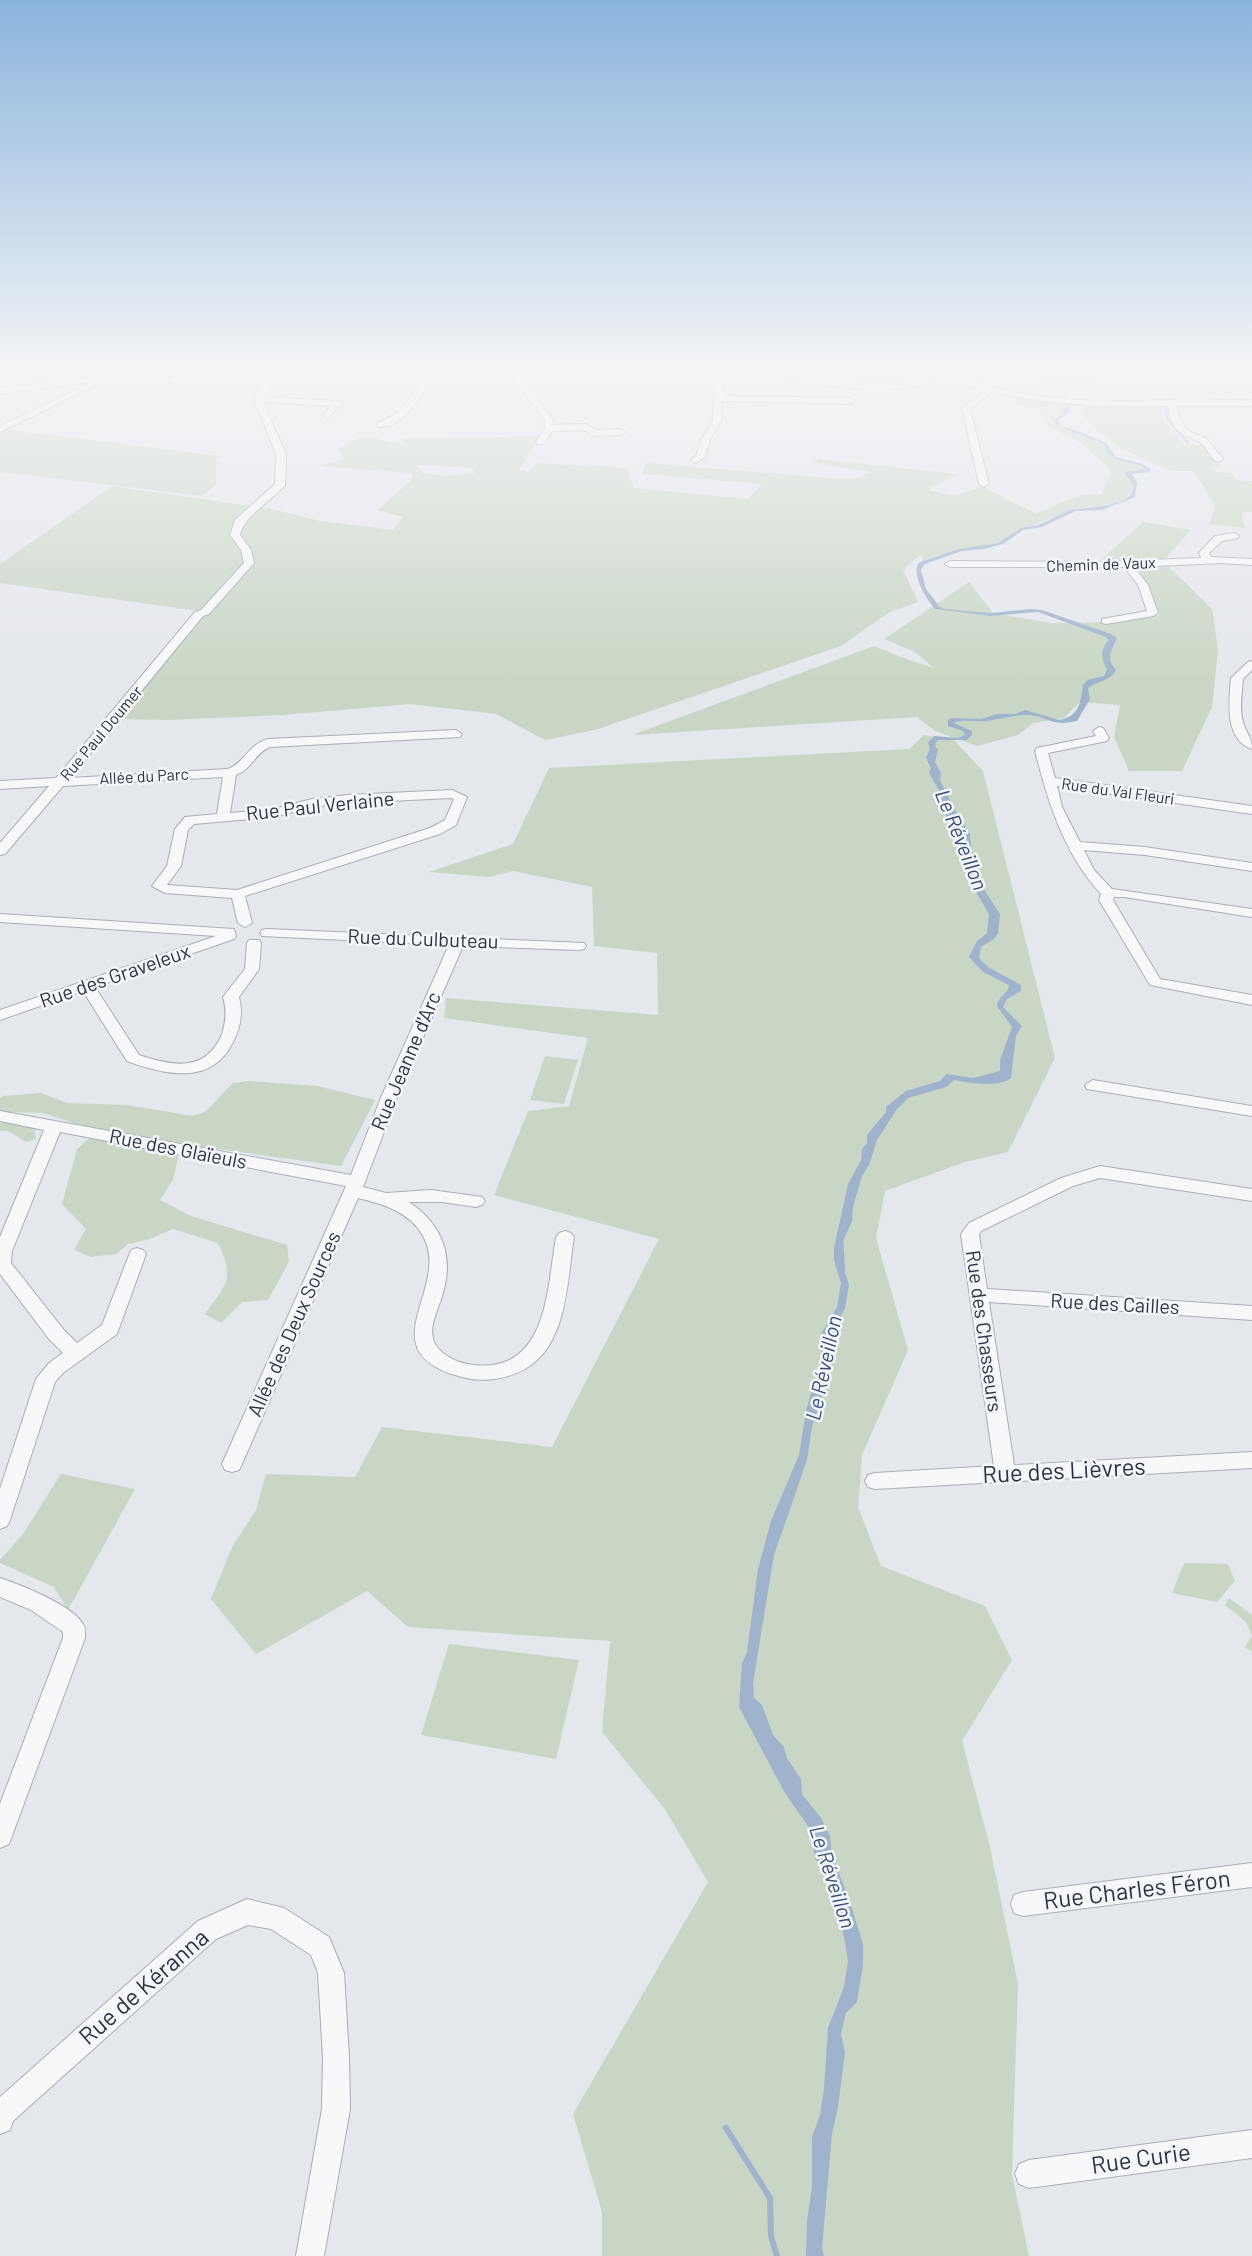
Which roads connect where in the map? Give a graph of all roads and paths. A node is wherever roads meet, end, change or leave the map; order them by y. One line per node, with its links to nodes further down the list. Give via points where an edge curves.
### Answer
1 (280, 470): 16 (street, Rue Paul Doumer, via 280,485 237,522 235,535 246,550 249,563 199,614)
2 (981, 470): 3 (street)
3 (984, 484)
4 (1234, 536): 5 (street, via 1219,538 1204,553)
5 (1207, 560): 6 (street, Chemin de Vaux); 8 (street, Chemin de Vaux)
6 (1252, 562)
7 (950, 564): 8 (street, Chemin de Vaux)
8 (1127, 564): 9 (street, via 1143,585 1153,613)
9 (1106, 621)
10 (1252, 664): 13 (street, via 1237,678 1234,712 1241,733)
11 (1099, 731): 15 (street, Rue du Val Fleuri, via 1103,738 1041,751)
12 (456, 734): 14 (street, via 268,743 258,746 243,768)
13 (1252, 745)
14 (230, 773): 16 (street, Allée du Parc); 19 (street)
15 (1049, 781): 18 (street, Rue du Val Fleuri); 20 (street, via 1056,807)
16 (59, 782): 17 (street, Allée du Parc); 21 (street, Rue Paul Doumer)
17 (0, 785)
18 (1252, 810)
19 (223, 816): 24 (street, Rue Paul Verlaine, via 190,820 182,829 174,866 159,885 165,889); 24 (street, Rue Paul Verlaine, via 274,813 347,799 452,794 461,797 451,822 435,831)
20 (1075, 845): 22 (street); 23 (street, via 1088,872)
21 (0, 851)
22 (1252, 867)
23 (1108, 893): 25 (street); 34 (street, via 1106,900 1155,982)
24 (238, 894): 27 (street)
25 (1252, 913)
26 (0, 918): 29 (street)
27 (245, 923): 28 (street, via 263,925); 29 (street, Rue des Graveleux)
28 (267, 933): 30 (street, Rue du Culbuteau); 31 (street)
29 (229, 934): 31 (street, via 235,942); 33 (street, Rue des Graveleux)
30 (458, 941): 32 (street, Rue du Culbuteau); 40 (street, Rue Jeanne d'Arc)
31 (254, 943): 33 (street, via 252,969 231,997 235,1018 225,1047 211,1063 195,1069 176,1070 133,1058)
32 (579, 946)
33 (87, 986): 35 (street, Rue des Graveleux)
34 (1252, 1000)
35 (0, 1015)
36 (1093, 1085): 37 (street)
37 (1252, 1111)
38 (0, 1116): 39 (street, Rue des Glaïeuls)
39 (54, 1126): 40 (street, Rue des Glaïeuls); 48 (street, via 3,1251 2,1264)
40 (354, 1187): 42 (street, Rue des Glaïeuls); 50 (street, Allée des Deux Sources)
41 (1252, 1196): 46 (street, Rue des Chasseurs, via 1100,1172 1067,1182 975,1227 970,1234)
42 (385, 1200): 43 (street, via 408,1195); 44 (street, Rue des Glaïeuls, via 400,1204 421,1219 437,1242 441,1267 425,1318 424,1341 438,1360 478,1374 509,1368 536,1350 547,1329)
43 (476, 1201)
44 (565, 1236)
45 (137, 1254): 48 (street, via 110,1329)
46 (979, 1295): 47 (street, Rue des Cailles); 51 (street, Rue des Chasseurs)
47 (1252, 1313)
48 (76, 1354): 53 (street, via 46,1379)
49 (1252, 1460): 51 (street, Rue des Lièvres)
50 (232, 1464)
51 (1005, 1475): 52 (street, Rue des Lièvres)
52 (875, 1481)
53 (0, 1520)
54 (0, 1587): 55 (street, via 39,1603 74,1628 74,1638)
55 (6, 1805): 56 (street)
56 (0, 1836)
57 (1252, 1875): 58 (street, Rue Charles Féron)
58 (1023, 1904)
59 (0, 2120): 62 (street, Rue de Kéranna, via 2,2113 91,2031 207,1930 247,1912 274,1917 320,1946 330,1973 336,2109)
60 (1252, 2144): 61 (street, Rue Curie)
61 (1029, 2174)
62 (310, 2256)

